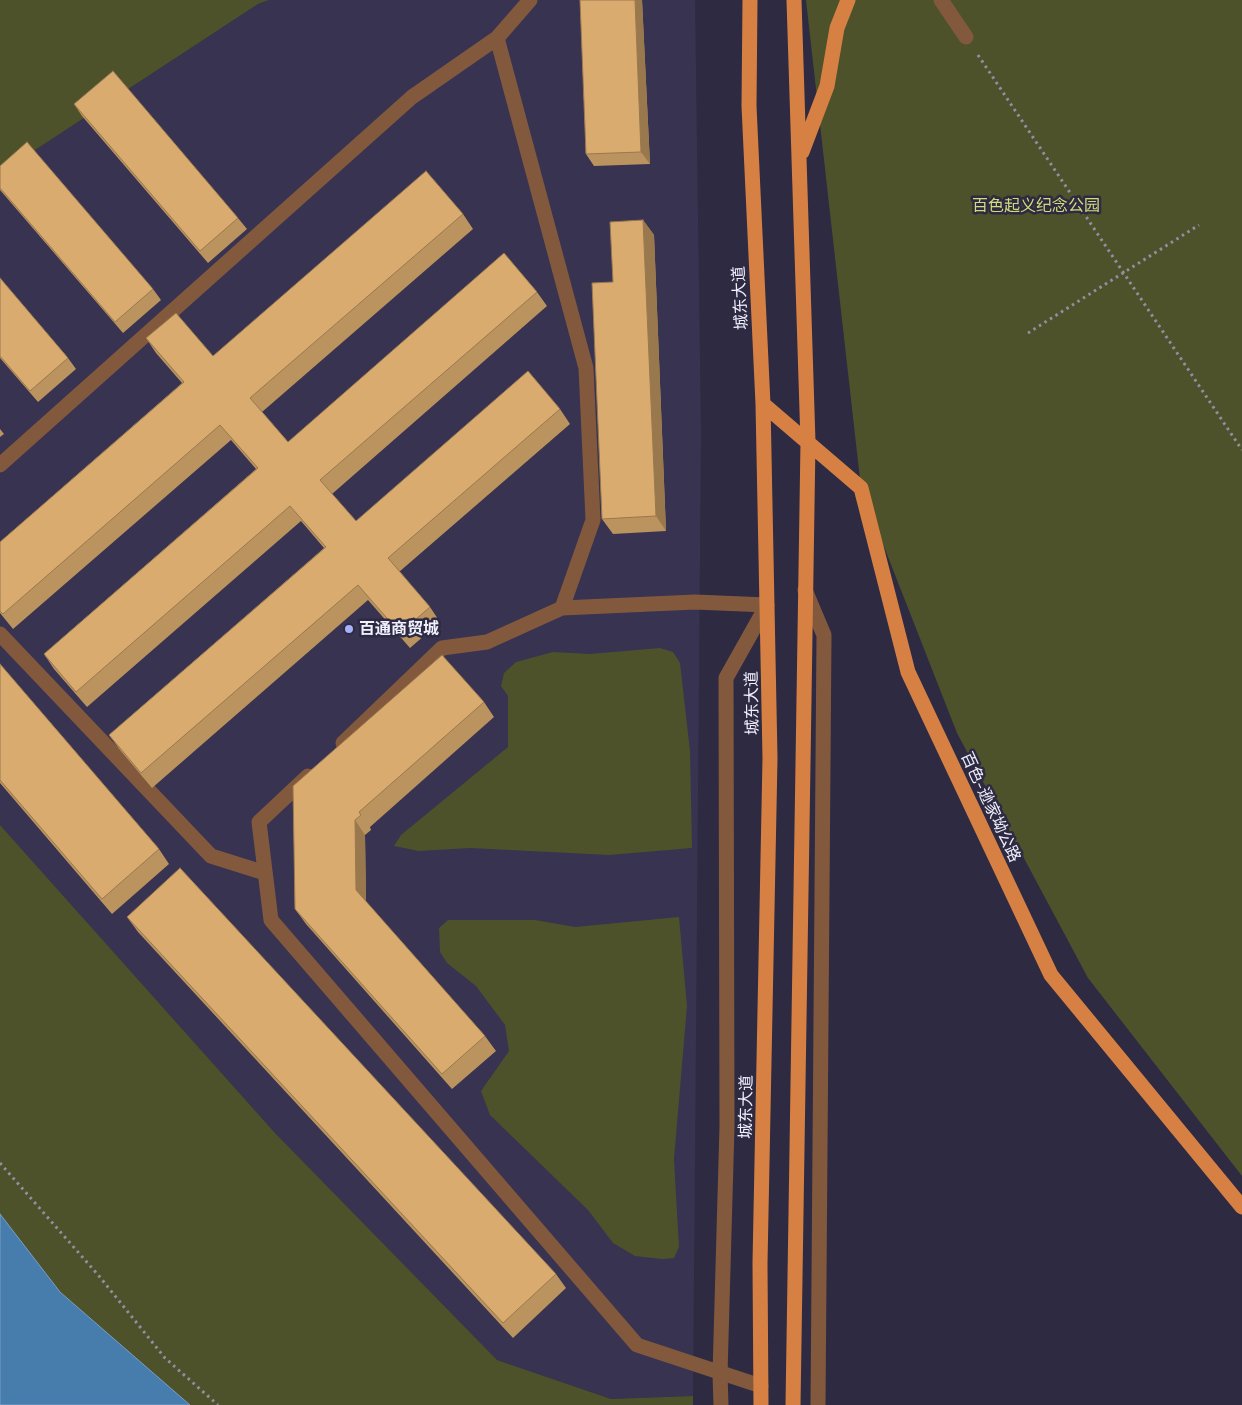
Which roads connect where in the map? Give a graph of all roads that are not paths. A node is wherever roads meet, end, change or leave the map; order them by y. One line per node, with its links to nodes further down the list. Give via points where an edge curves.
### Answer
1 (530, 0): 7 (street)
2 (750, 0): 9 (main road, 城东大道, via 748,106)
3 (794, 0): 8 (main road)
4 (848, 0): 8 (main road, via 837,28 827,86)
5 (941, 0): 6 (street)
6 (966, 37)
7 (497, 38): 11 (street, via 412,97); 14 (street, via 586,368 593,520)
8 (799, 161): 10 (main road)
9 (762, 404): 10 (main road, 百色-逊家坳公路); 13 (main road, 城东大道)
10 (808, 442): 12 (main road); 19 (main road, 百色-逊家坳公路, via 861,488 908,672 1051,975)
11 (0, 465)
12 (805, 590): 24 (main road); 25 (street, via 824,635)
13 (767, 605): 14 (street, via 695,602); 20 (street, via 726,678 727,1126); 21 (main road, 城东大道, via 770,758 760,1263)
14 (562, 608): 16 (street, via 487,642 442,648)
15 (0, 634): 18 (street, via 211,856)
16 (330, 755)
17 (316, 768): 18 (street, via 260,822)
18 (265, 874): 20 (street, via 271,920 637,1344)
19 (1242, 1207)
20 (720, 1374): 21 (street); 22 (street)
21 (761, 1386): 23 (main road, 城东大道)
22 (721, 1405)
23 (761, 1405)
24 (793, 1405)
25 (818, 1405)

